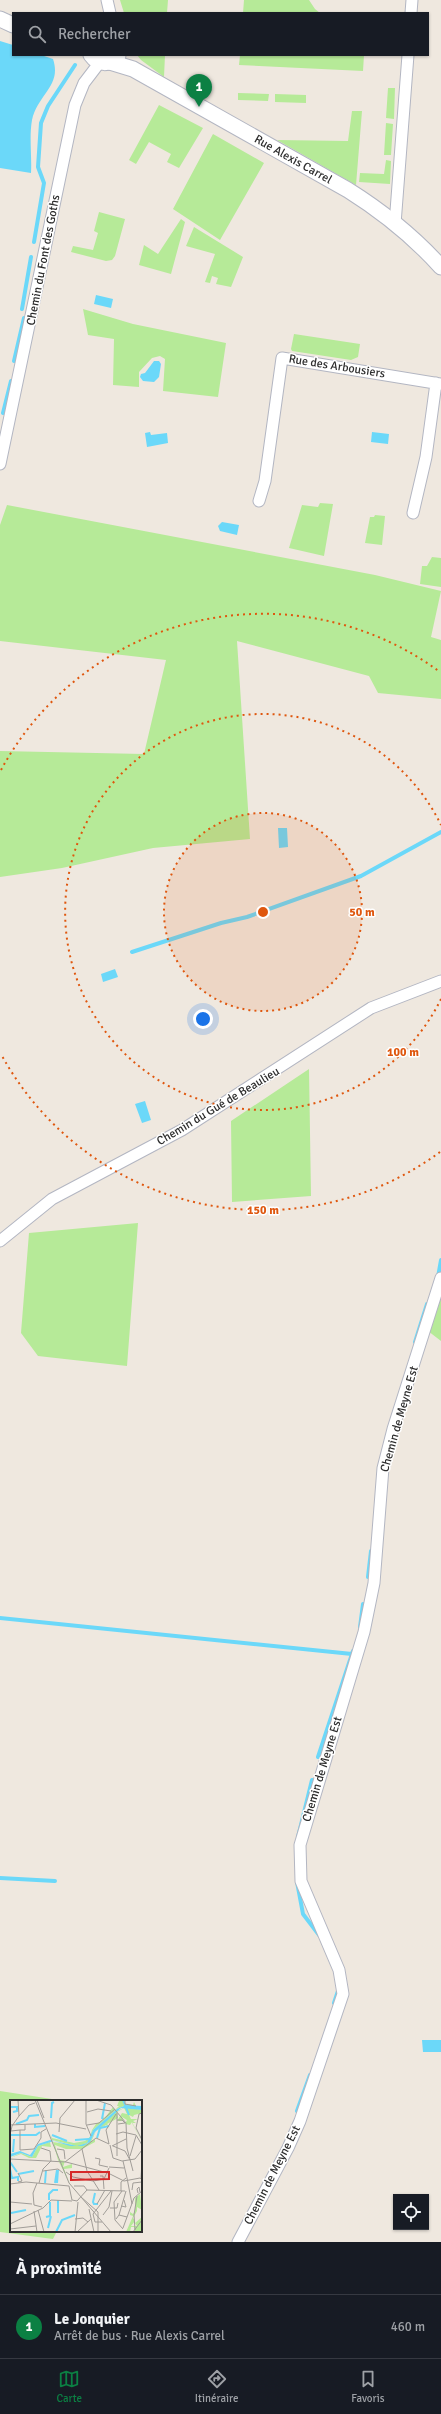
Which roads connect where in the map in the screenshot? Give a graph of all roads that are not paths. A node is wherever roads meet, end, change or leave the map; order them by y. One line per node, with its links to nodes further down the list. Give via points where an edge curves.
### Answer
1 (107, 0): 3 (street)
2 (412, 0): 4 (street)
3 (109, 12)
4 (411, 12)
5 (0, 19): 6 (street)
6 (12, 24)
7 (408, 56): 9 (street)
8 (108, 58): 9 (street, Rue Alexis Carrel, via 133,69 348,190); 12 (street, Chemin du Font des Goths, via 84,83 75,105)
9 (395, 224): 10 (street, Rue Alexis Carrel, via 421,245)
10 (441, 267)
11 (439, 384): 13 (street, Rue des Arbousiers, via 282,358 265,480); 14 (street)
12 (0, 464)
13 (259, 501)
14 (413, 514)
15 (441, 981): 16 (street, Chemin du Gué de Beaulieu, via 371,1008 182,1130 52,1199)
16 (0, 1242)
17 (441, 1278): 18 (street, Chemin de Meyne Est, via 383,1468 374,1584 364,1632 300,1845 301,1881 339,1970 343,1994 300,2121)
18 (238, 2242)

